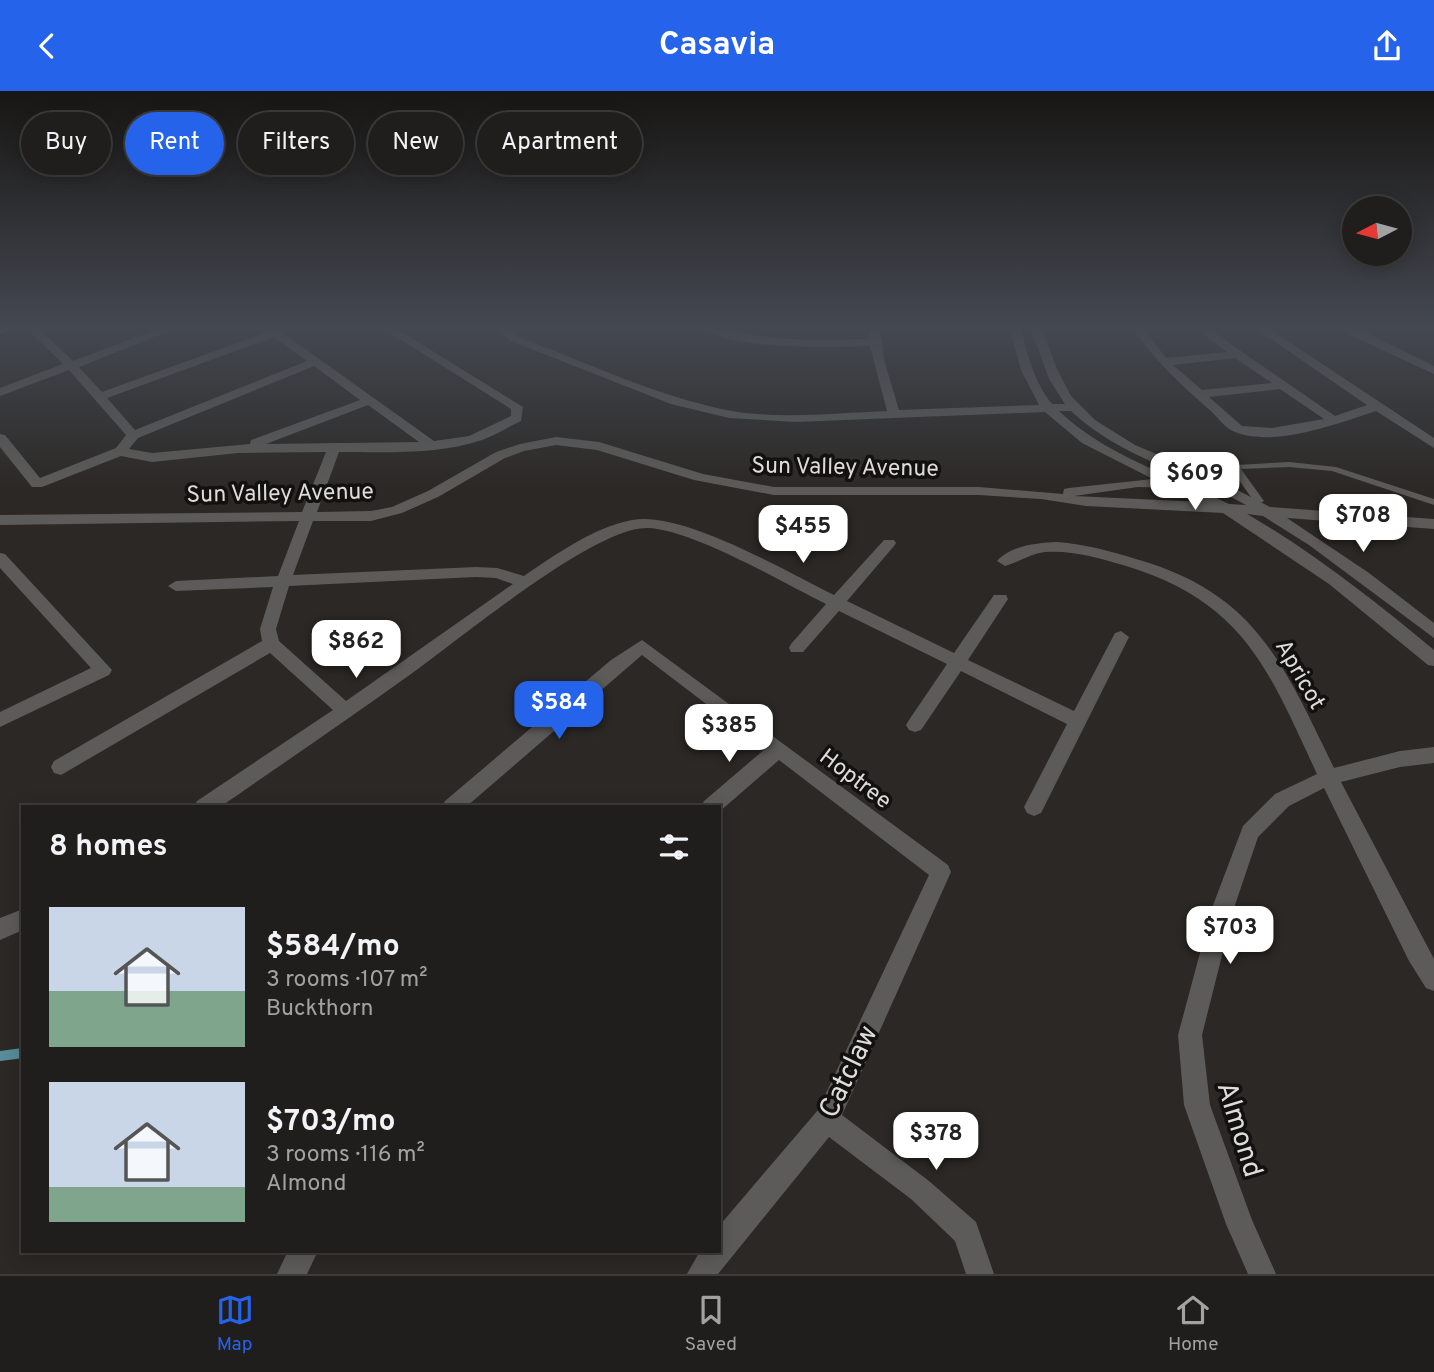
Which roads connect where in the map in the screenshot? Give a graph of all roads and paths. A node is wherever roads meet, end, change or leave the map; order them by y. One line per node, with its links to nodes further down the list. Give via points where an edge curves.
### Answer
1 (28, 381): 15 (street)
2 (86, 381): 17 (street)
3 (140, 381): 17 (street)
4 (266, 381): 24 (street)
5 (344, 381): 18 (street)
6 (475, 381): 27 (street, via 517,407 517,418 471,440)
7 (622, 381): 22 (street, via 729,414)
8 (885, 381): 22 (street)
9 (1031, 381): 21 (street)
10 (1056, 381): 20 (street)
11 (1183, 381): 16 (street)
12 (1276, 381): 14 (street)
13 (1340, 381): 19 (street)
14 (1282, 385): 16 (street); 23 (street)
15 (0, 392)
16 (1197, 394): 23 (street, via 1244,431)
17 (100, 397): 24 (street)
18 (370, 400): 27 (street); 28 (street)
19 (1377, 406): 23 (street); 26 (street)
20 (1073, 407): 21 (street); 32 (street)
21 (1049, 409): 22 (street); 32 (street, via 1096,445)
22 (895, 416)
23 (1335, 421)
24 (132, 435): 30 (street)
25 (0, 438): 30 (street, via 37,484)
26 (1434, 444)
27 (430, 445): 29 (street)
28 (246, 447): 29 (street); 30 (street, via 150,457 131,457)
29 (334, 449): 37 (street)
30 (121, 451)
31 (1235, 468): 32 (lane); 34 (lane, via 1321,467); 35 (lane)
32 (1180, 477): 33 (street, Sun Valley Avenue); 35 (street, Sun Valley Avenue); 36 (street)
33 (1041, 495): 36 (street, Sun Valley Avenue, via 1086,502); 37 (street, Sun Valley Avenue, via 761,490 593,443 567,440 540,443 483,462 397,510 371,516)
34 (1434, 502)
35 (1262, 507): 36 (street, Sun Valley Avenue); 39 (street, Sun Valley Avenue); 48 (street)
36 (1228, 509): 52 (street, via 1313,562)
37 (306, 518): 38 (street, Sun Valley Avenue); 43 (street)
38 (0, 520)
39 (1434, 524)
40 (889, 543): 47 (street)
41 (0, 558): 55 (street, via 103,670)
42 (1005, 561): 61 (street, Apricot, via 1032,547 1079,549 1181,579 1208,595 1247,630 1280,681)
43 (282, 581): 44 (street, via 476,572); 45 (street); 50 (street, via 268,629)
44 (527, 583): 47 (street, via 604,533 654,523 735,553); 54 (street)
45 (176, 586)
46 (1000, 599): 53 (street)
47 (837, 602): 51 (street); 53 (street)
48 (1434, 632)
49 (1121, 637): 56 (street)
50 (271, 644): 54 (street); 60 (street)
51 (797, 648)
52 (1434, 660)
53 (958, 662): 56 (street); 57 (street)
54 (346, 711): 62 (street)
55 (0, 720)
56 (1077, 721): 65 (street)
57 (915, 725)
58 (777, 750): 63 (street, Hoptree, via 642,646); 64 (street); 66 (street, Hoptree)
59 (1434, 755): 61 (street, Almond)
60 (61, 767)
61 (1329, 777): 69 (street, Apricot); 77 (street, Almond, via 1282,800 1250,832 1223,908 1189,1035 1197,1105)
62 (207, 805)
63 (454, 805)
64 (713, 805)
65 (1034, 807)
66 (941, 872): 70 (street, Catclaw)
67 (21, 920): 68 (street)
68 (0, 929)
69 (1434, 980)
70 (827, 1119): 71 (street, Catclaw); 76 (street, via 920,1190 966,1232)
71 (721, 1246)
72 (303, 1253): 74 (street)
73 (716, 1253): 75 (street, Catclaw)
74 (291, 1274)
75 (701, 1274)
76 (980, 1274)
77 (1262, 1274)

